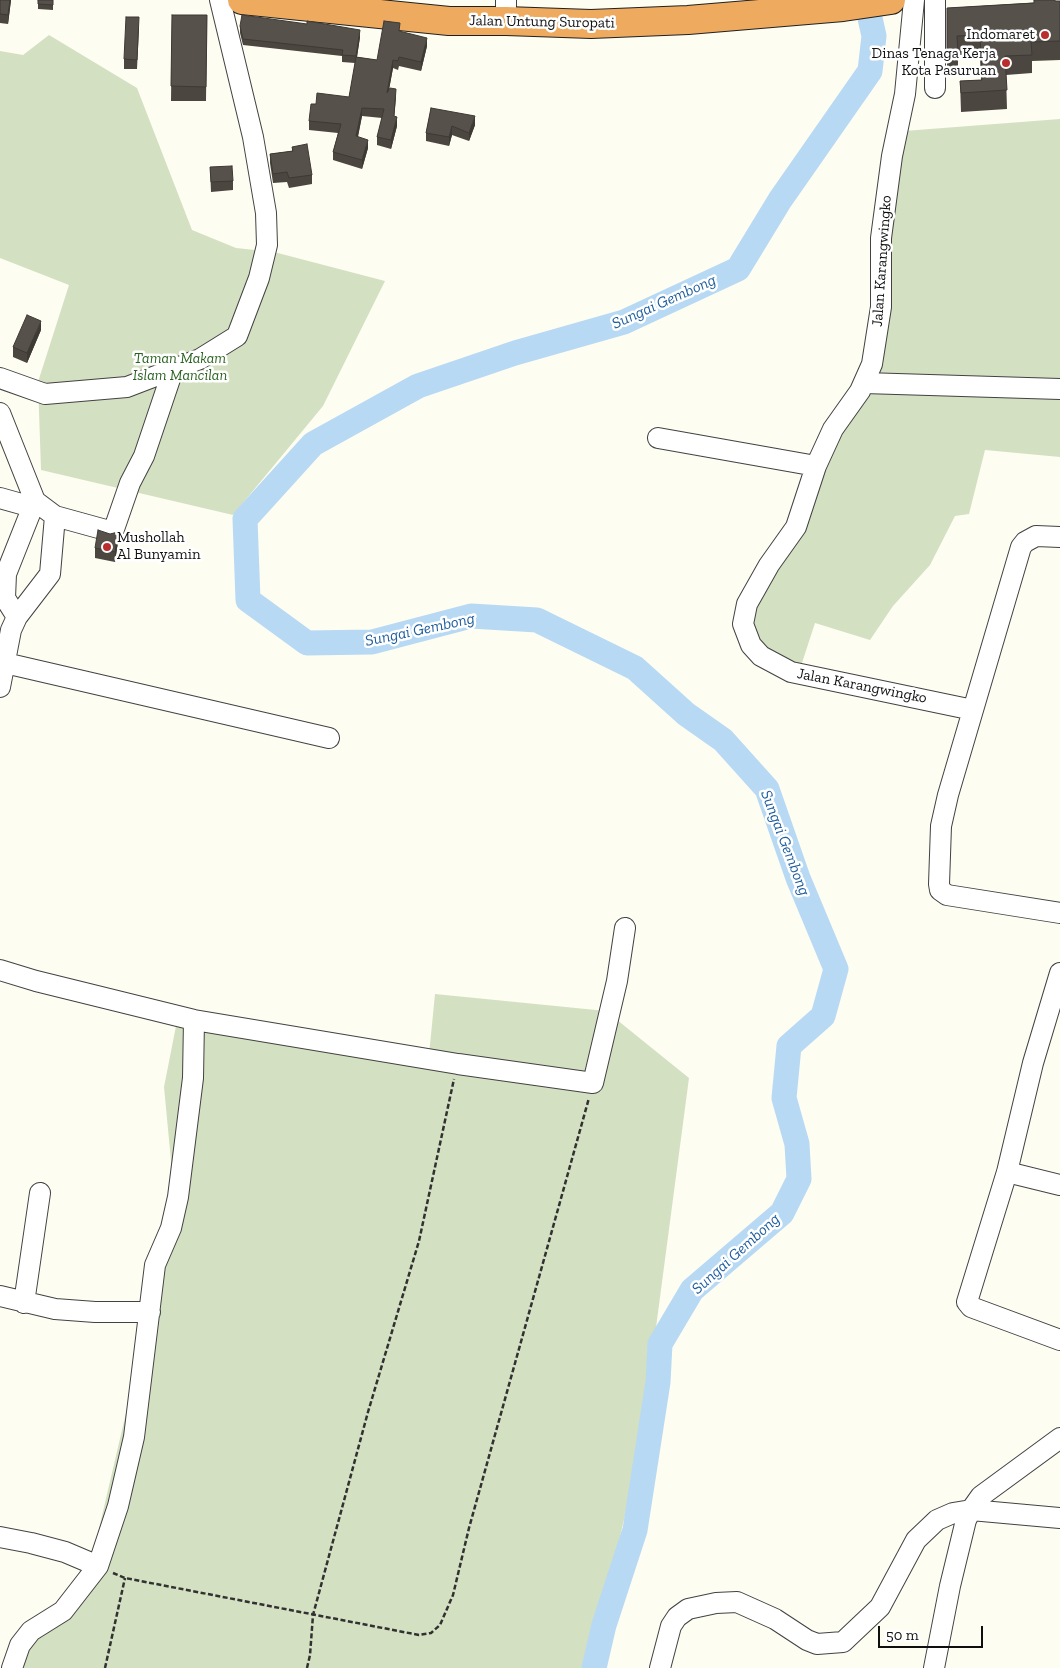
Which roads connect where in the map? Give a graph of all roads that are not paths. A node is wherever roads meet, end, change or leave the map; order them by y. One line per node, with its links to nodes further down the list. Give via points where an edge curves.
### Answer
1 (220, 0): 10 (street, via 252,137 266,213 267,245 259,278 237,336 200,360)
2 (242, 0): 6 (highway, Jalan Untung Suropati)
3 (891, 0): 8 (highway, Jalan Untung Suropati, via 688,20 591,24)
4 (914, 0): 12 (street, Jalan Karangwingko, via 906,94 892,156 881,238 881,307 872,364)
5 (935, 0): 9 (street)
6 (296, 3): 7 (highway, Jalan Untung Suropati)
7 (412, 8): 8 (highway, Jalan Untung Suropati, via 449,22)
8 (506, 10)
9 (935, 88)
10 (172, 370): 11 (street, via 128,387 45,394); 19 (street, via 144,456 130,483 113,532)
11 (0, 378)
12 (864, 383): 13 (street); 16 (street, Jalan Karangwingko, via 833,429)
13 (1060, 389)
14 (0, 413): 18 (street)
15 (658, 438): 16 (street)
16 (816, 466): 24 (street, Jalan Karangwingko, via 796,527 747,604 744,624 751,645 761,656 790,672)
17 (0, 498): 18 (street)
18 (34, 504): 19 (street); 21 (street, via 6,574 5,598)
19 (55, 516): 21 (street, via 50,574)
20 (1060, 537): 24 (street, via 1036,536 1021,547)
21 (16, 617): 22 (street)
22 (5, 663): 23 (street); 25 (street)
23 (0, 686)
24 (973, 710): 26 (street, via 941,826 940,890 946,895 971,901)
25 (329, 738)
26 (1060, 913)
27 (625, 928): 30 (street, via 617,981 593,1083)
28 (0, 970): 30 (street, via 36,982)
29 (1060, 973): 31 (street)
30 (194, 1020): 36 (street, via 193,1078 184,1158 171,1228 155,1266)
31 (1007, 1172): 32 (street); 37 (street, via 967,1302 971,1307)
32 (1060, 1184)
33 (40, 1193): 35 (street)
34 (0, 1296): 35 (street)
35 (24, 1302): 36 (street, via 55,1309)
36 (150, 1312): 42 (street, via 127,1471)
37 (1060, 1340)
38 (1060, 1438): 39 (street, via 981,1496)
39 (971, 1510): 40 (street); 44 (street, via 937,1520 916,1540 880,1608 843,1642 817,1644 748,1605 716,1603 688,1609 677,1617 671,1626); 45 (street, via 950,1586)
40 (1060, 1518)
41 (0, 1537): 42 (street, via 64,1552)
42 (98, 1566): 43 (street, via 62,1611 31,1631 20,1645)
43 (12, 1668)
44 (660, 1668)
45 (934, 1668)

